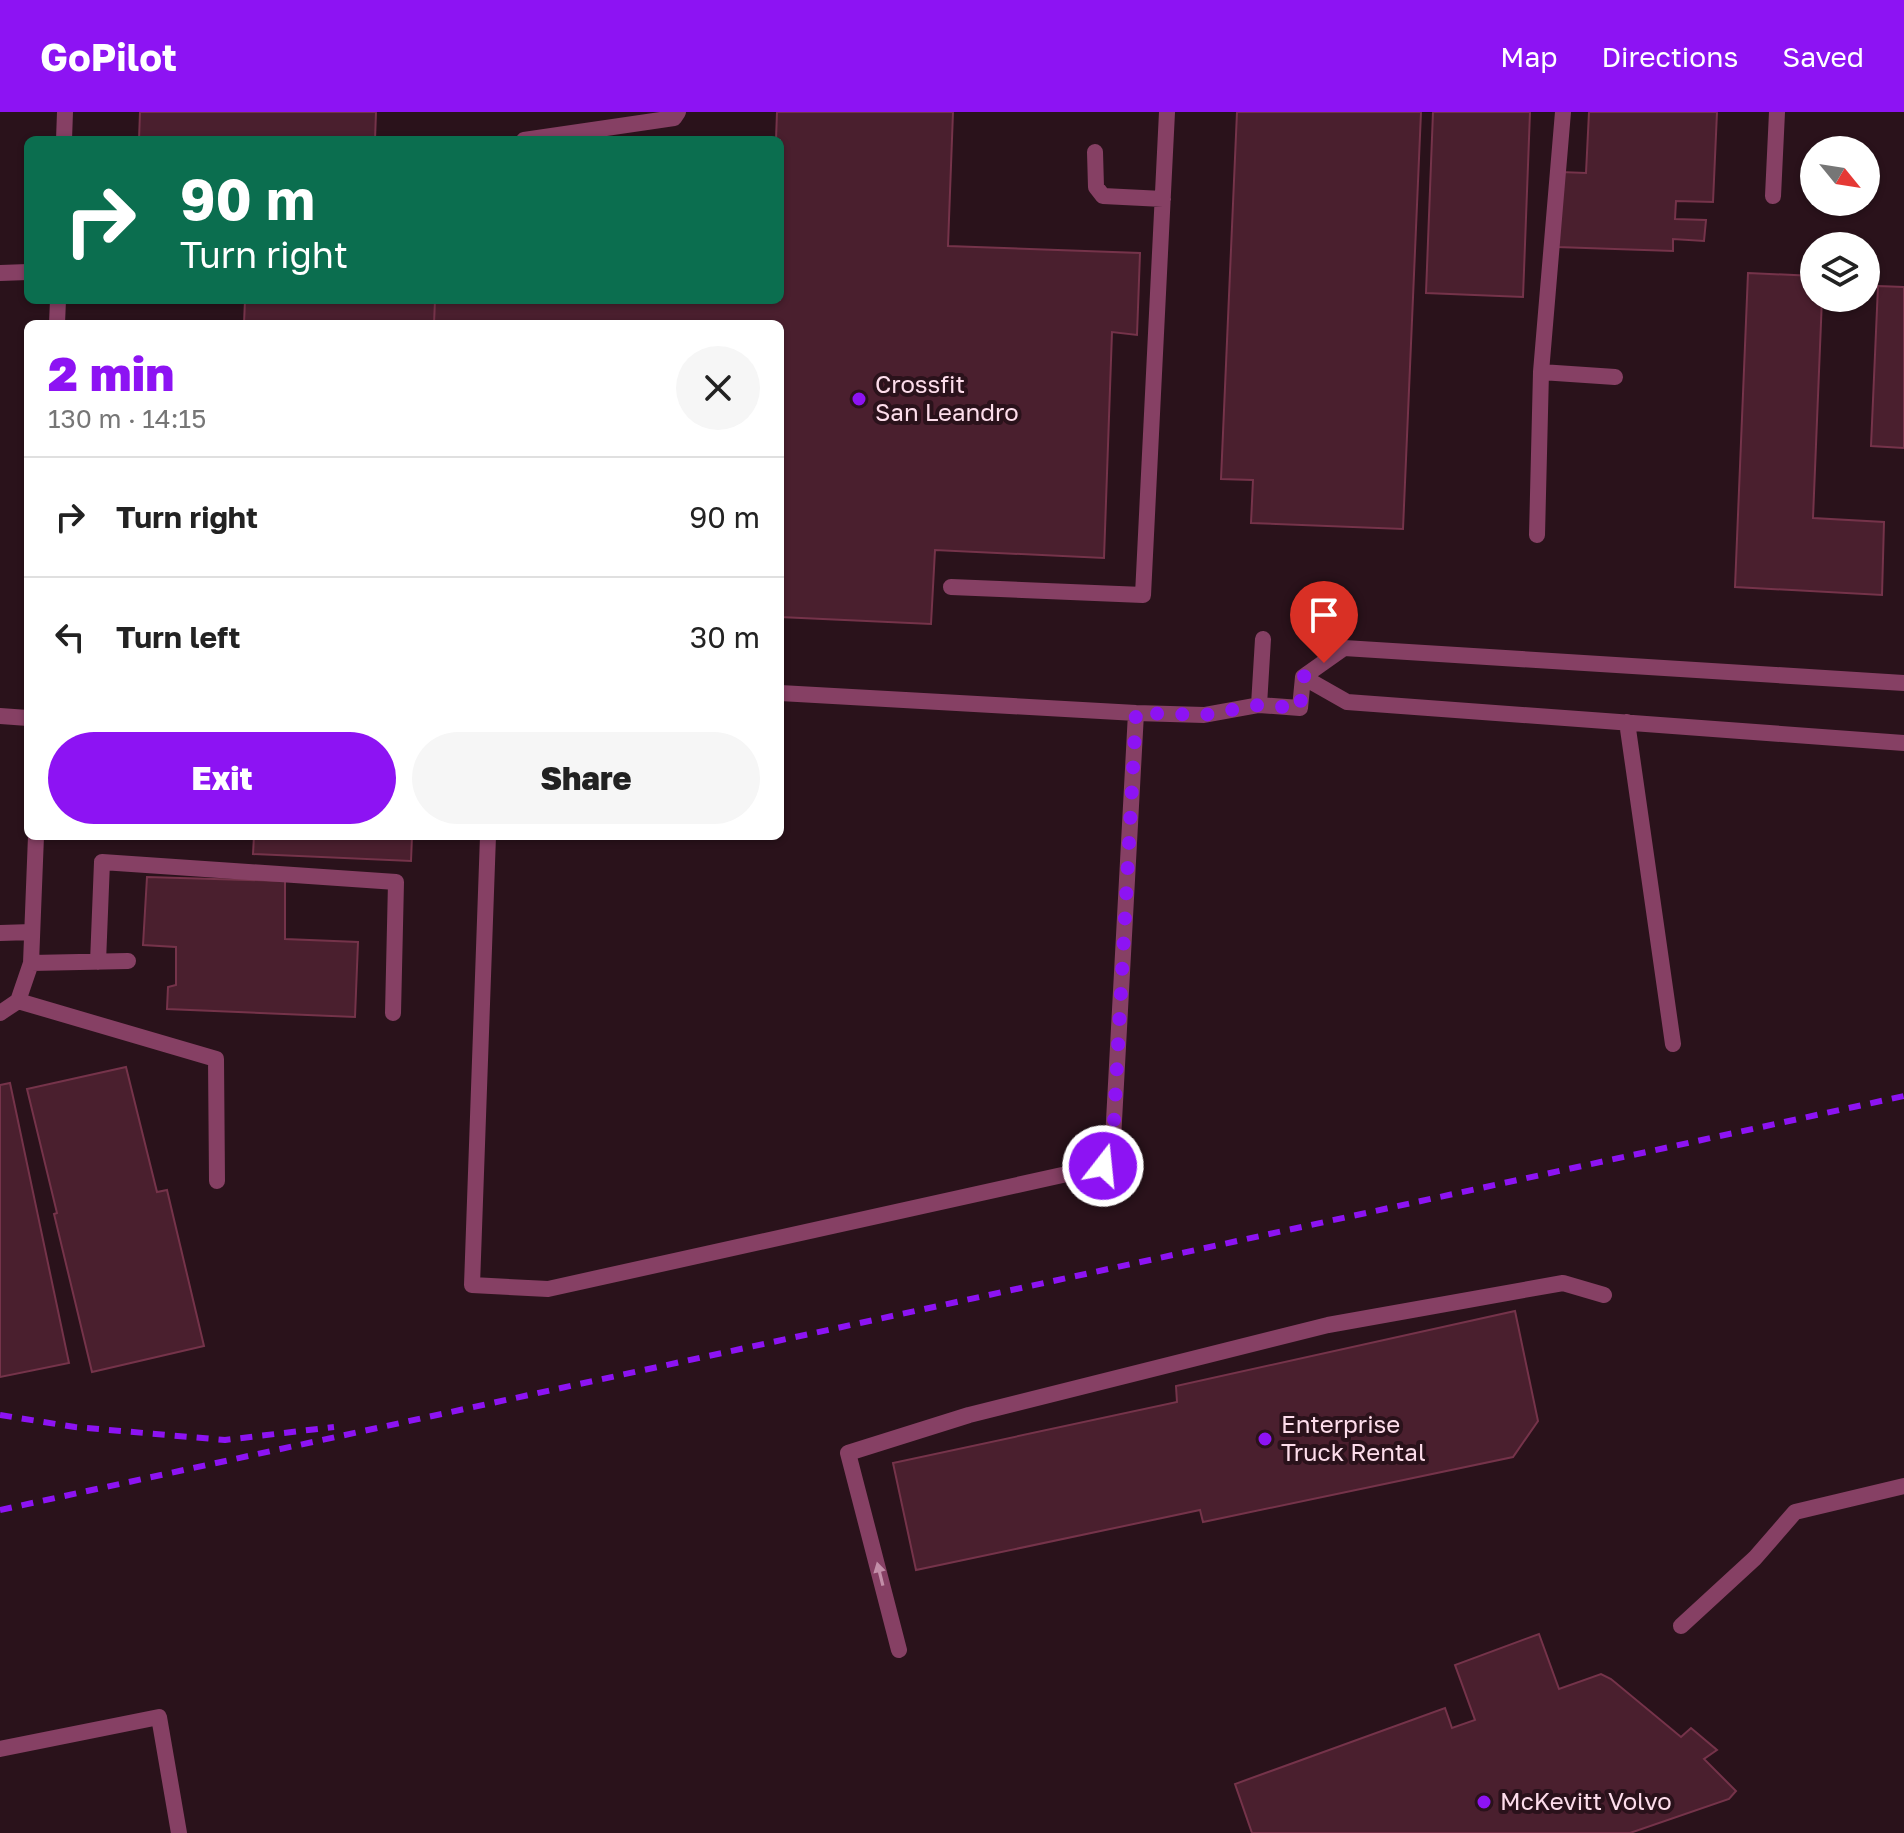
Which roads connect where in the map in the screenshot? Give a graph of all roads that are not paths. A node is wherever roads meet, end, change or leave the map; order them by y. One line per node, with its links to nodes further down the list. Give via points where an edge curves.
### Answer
1 (65, 112): 6 (lane)
2 (678, 112): 7 (lane, via 674,118)
3 (1167, 112): 10 (lane)
4 (1563, 112): 13 (lane)
5 (1777, 112): 9 (lane)
6 (64, 136)
7 (551, 136)
8 (1095, 152): 10 (lane, via 1096,187 1103,196)
9 (1773, 196)
10 (1163, 199): 16 (lane, via 1143,595)
11 (24, 272): 12 (lane)
12 (0, 273)
13 (1541, 372): 14 (lane); 15 (lane)
14 (1615, 377)
15 (1537, 535)
16 (951, 587)
17 (1263, 639): 21 (lane)
18 (1303, 677): 19 (lane, via 1344,648); 21 (lane, via 1300,708); 25 (lane, via 1347,702)
19 (1904, 683)
20 (784, 693): 22 (lane)
21 (1259, 705): 22 (lane, via 1204,715)
22 (1136, 713): 28 (lane, via 1112,1158 1103,1166 548,1289 472,1285)
23 (0, 716): 24 (lane)
24 (24, 718)
25 (1627, 722): 26 (lane); 37 (lane)
26 (1904, 743)
27 (36, 840): 29 (lane)
28 (488, 840)
29 (32, 932): 30 (lane); 33 (lane)
30 (0, 933)
31 (128, 961): 32 (lane)
32 (98, 962): 33 (lane); 36 (lane, via 102,862 396,882)
33 (31, 963): 34 (lane)
34 (18, 1001): 35 (lane); 38 (lane, via 216,1059)
35 (0, 1013)
36 (393, 1013)
37 (1673, 1044)
38 (217, 1181)
39 (1604, 1295): 42 (lane, one-way to 39, via 848,1453 969,1415 1328,1325 1563,1283)
40 (1904, 1486): 41 (lane, via 1795,1512 1755,1558)
41 (1681, 1626)
42 (899, 1650)
43 (0, 1749): 44 (lane, via 159,1717)
44 (179, 1833)

